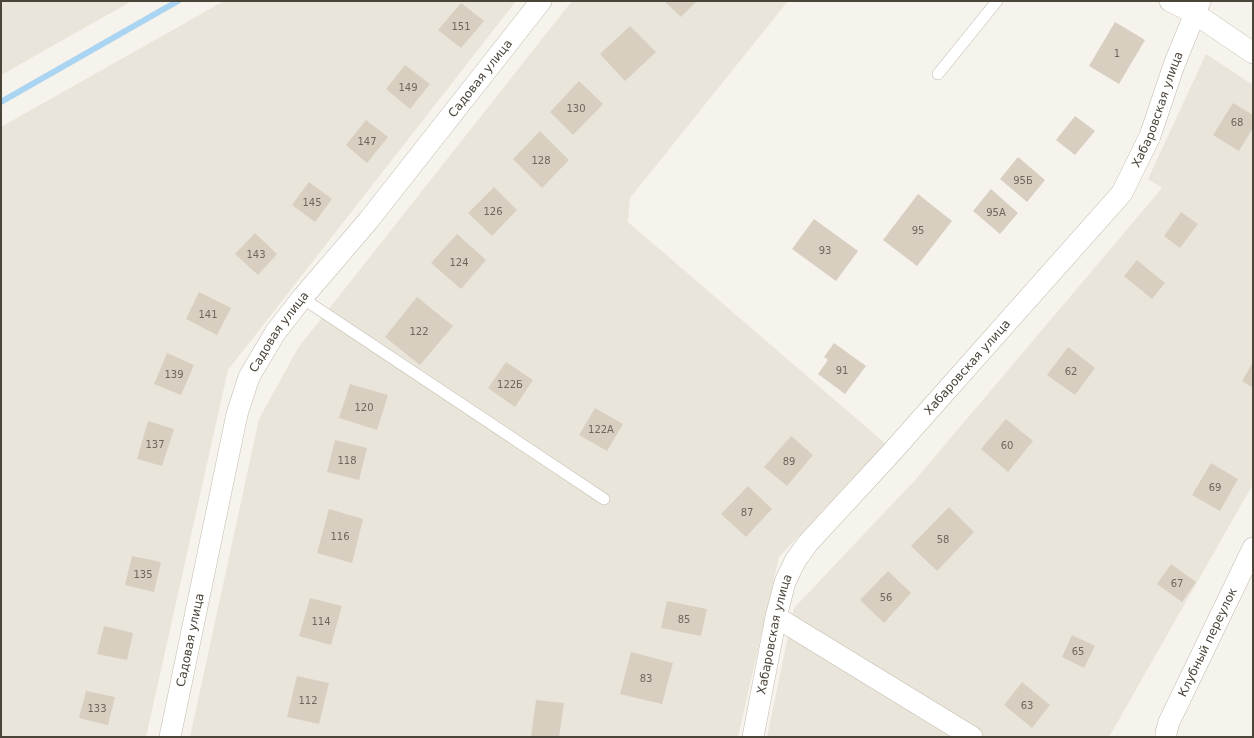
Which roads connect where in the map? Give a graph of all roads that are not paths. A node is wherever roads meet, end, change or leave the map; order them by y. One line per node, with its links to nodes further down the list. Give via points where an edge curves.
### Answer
1 (541, 1): 7 (street, Садовая улица, via 368,220)
2 (997, 1): 6 (lane)
3 (1170, 1): 4 (street)
4 (1197, 7): 5 (street); 10 (street, Хабаровская улица, via 1150,136 1122,193 808,543 795,561 785,582)
5 (1253, 53)
6 (938, 74)
7 (302, 298): 8 (lane); 11 (street, Садовая улица, via 275,333 249,377 237,414)
8 (604, 498)
9 (1253, 548): 14 (street, Клубный переулок, via 1169,722)
10 (776, 617): 12 (street, Хабаровская улица); 13 (street)
11 (170, 737)
12 (753, 737)
13 (972, 737)
14 (1166, 737)

